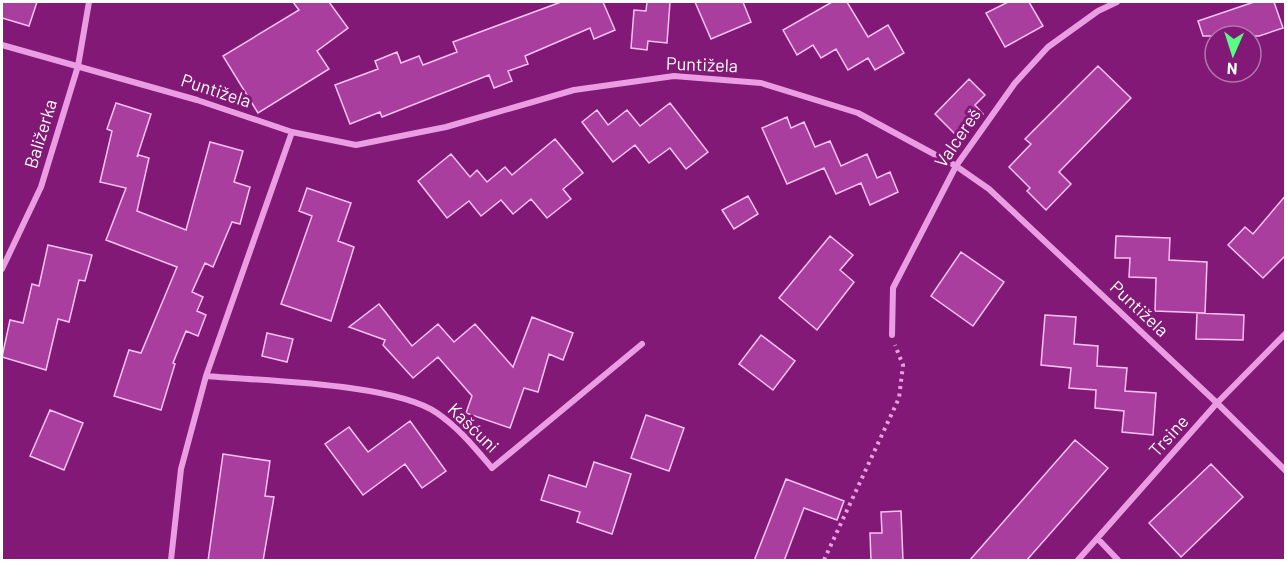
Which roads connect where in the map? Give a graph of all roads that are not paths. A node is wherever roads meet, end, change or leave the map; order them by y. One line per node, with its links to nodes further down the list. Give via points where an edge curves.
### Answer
1 (88, 2): 4 (street, Baližerka)
2 (1117, 2): 6 (street, Valcereš, via 1048,47 1015,83)
3 (2, 45): 4 (street, Puntižela)
4 (78, 66): 5 (street, Puntižela); 7 (street, Baližerka, via 40,188)
5 (292, 132): 6 (street, Puntižela, via 356,145 446,127 574,90 674,76 761,83 858,113); 11 (street)
6 (956, 166): 9 (street, Valcereš, via 893,288); 12 (street, Puntižela, via 988,189)
7 (2, 269)
8 (1286, 333): 12 (street, Trsine)
9 (892, 335)
10 (642, 344): 11 (street, Kašćuni, via 492,468 462,434 435,412 405,398 352,389)
11 (206, 376): 15 (street, via 181,469)
12 (1217, 404): 13 (street, Puntižela); 14 (street, Trsine)
13 (1286, 471)
14 (1098, 539): 16 (street, Trsine); 17 (street)
15 (171, 561)
16 (1078, 561)
17 (1118, 561)

